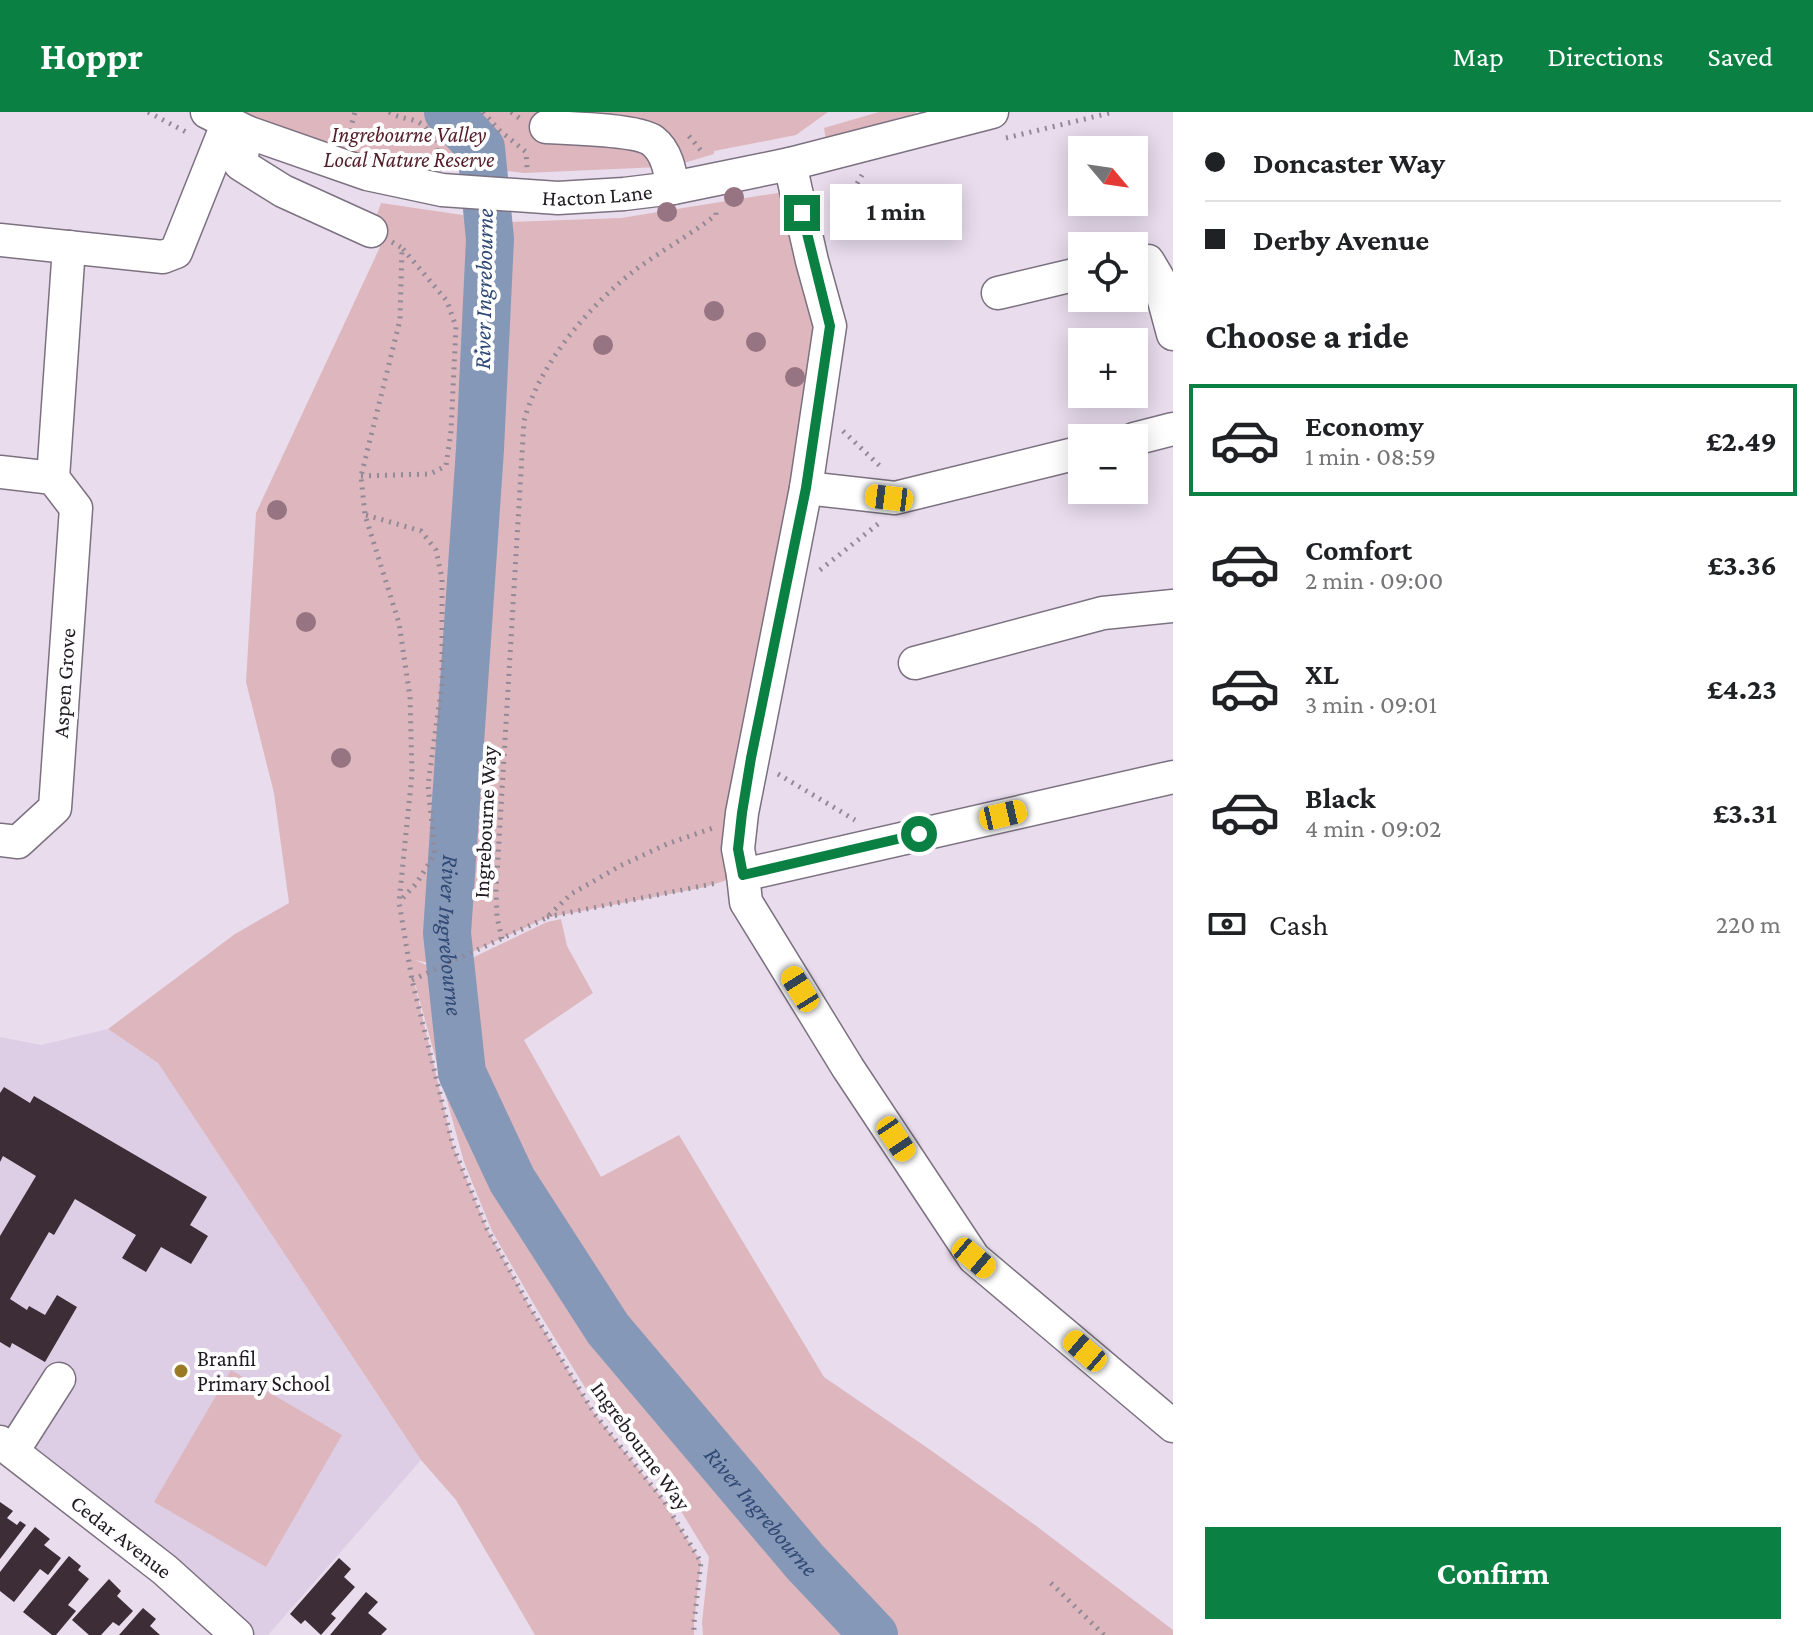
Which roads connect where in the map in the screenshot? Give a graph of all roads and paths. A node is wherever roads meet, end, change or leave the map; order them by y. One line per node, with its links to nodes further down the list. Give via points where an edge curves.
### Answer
1 (389, 112): 11 (path, via 426,126 441,163)
2 (483, 112): 9 (path, via 526,152)
3 (1114, 112): 5 (path)
4 (227, 122): 11 (street, Hacton Lane, via 367,174); 13 (street, via 240,164 283,191); 15 (street, via 176,252 163,257)
5 (997, 126): 7 (street, Hacton Lane)
6 (546, 127): 10 (street, via 651,139 664,155)
7 (790, 164): 10 (street, Hacton Lane); 17 (street)
8 (864, 172): 17 (path)
9 (527, 176)
10 (673, 188): 11 (street, Hacton Lane, via 558,198)
11 (442, 190)
12 (715, 200): 40 (path, Ingrebourne Way, via 716,215 636,270 595,307 560,348 529,400 496,891)
13 (371, 231): 16 (path)
14 (0, 240): 15 (street)
15 (69, 247): 27 (street)
16 (402, 248): 26 (path, Ingrebourne Way, via 400,320); 26 (path, via 447,301 456,327 446,466 430,474)
17 (812, 261): 28 (street, via 830,326)
18 (1148, 261): 21 (street)
19 (1068, 276): 20 (street)
20 (998, 293)
21 (1173, 334)
22 (1173, 429): 23 (street)
23 (1148, 435)
24 (1068, 455): 28 (street, via 895,498)
25 (0, 472): 27 (street)
26 (361, 476): 29 (path, Ingrebourne Way)
27 (53, 478): 35 (street, Aspen Grove, via 76,508 55,808)
28 (806, 488): 32 (street)
29 (365, 515): 38 (path, Ingrebourne Way, via 399,623 410,697 412,774); 38 (path, via 421,531 436,550 442,578 442,684 428,785 435,854)
30 (1173, 606): 31 (street, via 1103,613)
31 (915, 663)
32 (751, 758): 34 (street); 36 (path)
33 (1173, 777): 36 (street)
34 (742, 813): 37 (street, via 738,849); 39 (path, via 729,811 725,823 622,865 571,894)
35 (9, 841)
36 (890, 841): 37 (street)
37 (743, 875): 39 (path); 43 (street, via 746,902 974,1258)
38 (399, 902): 41 (path, Ingrebourne Way)
39 (546, 918): 40 (path)
40 (502, 939): 41 (path)
41 (412, 980): 47 (path, Ingrebourne Way, via 453,1146 487,1229 594,1413 664,1501 701,1562)
42 (59, 1379): 44 (street)
43 (1173, 1426)
44 (7, 1447): 46 (street, Cedar Avenue, via 165,1570)
45 (1051, 1583): 48 (path)
46 (237, 1635)
47 (694, 1635)
48 (1104, 1635)

